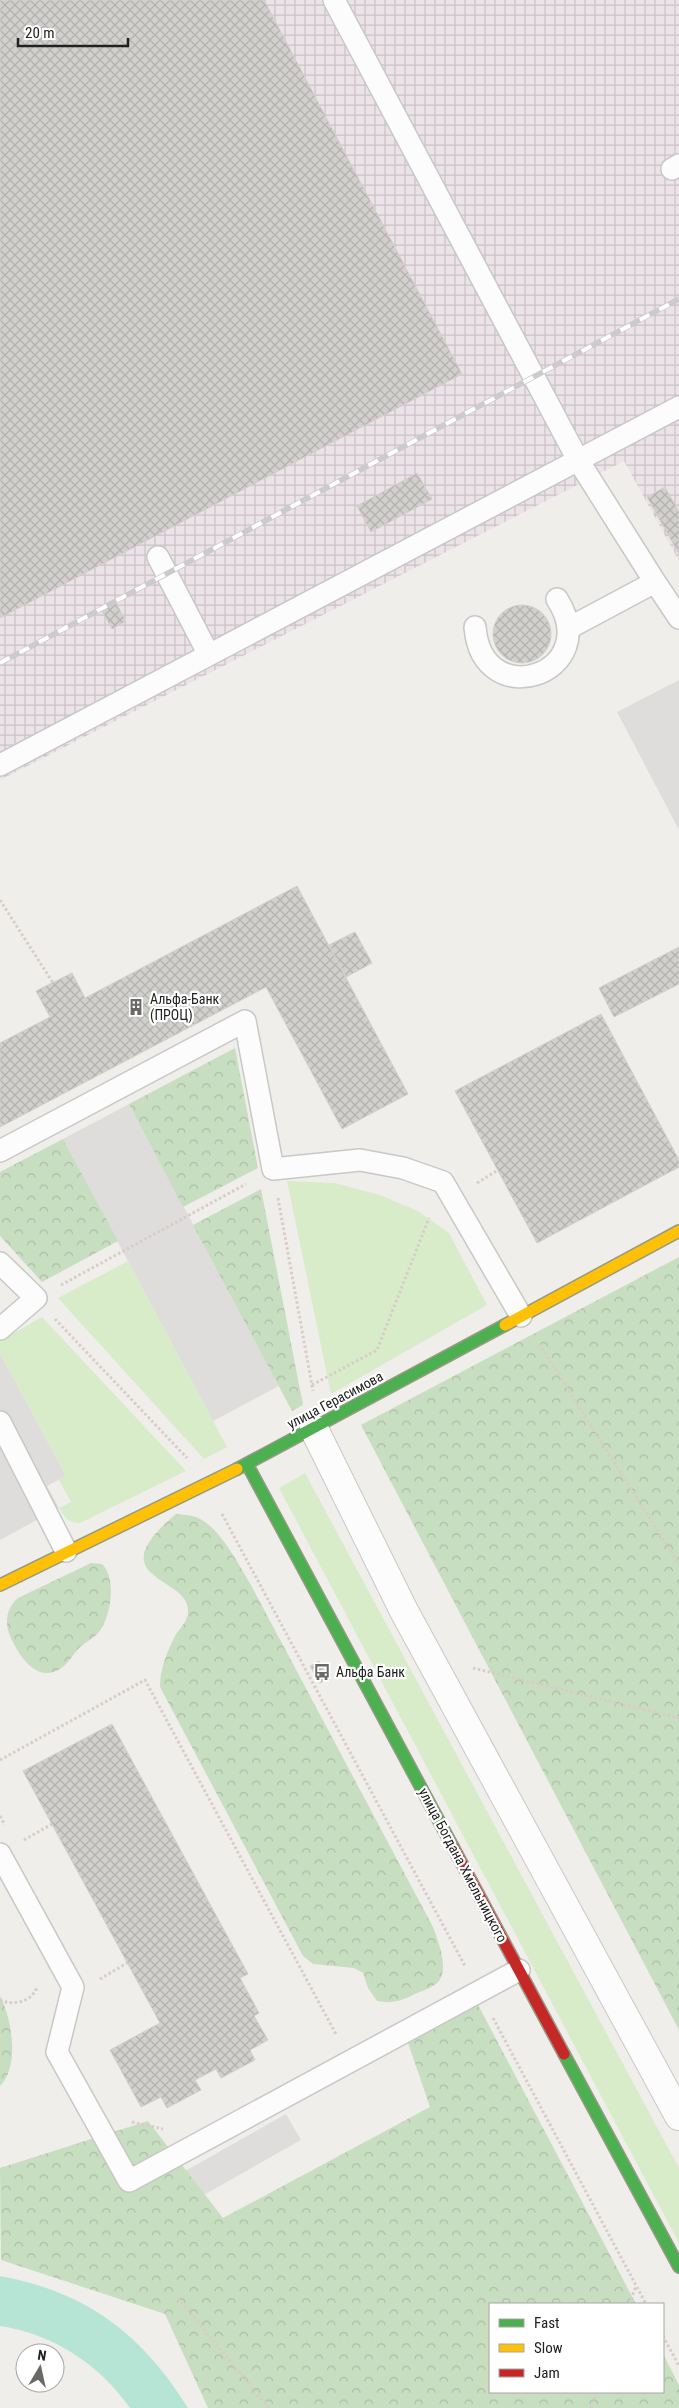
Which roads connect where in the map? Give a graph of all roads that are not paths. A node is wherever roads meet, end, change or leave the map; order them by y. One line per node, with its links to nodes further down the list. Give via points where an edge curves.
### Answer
1 (334, 0): 3 (lane)
2 (679, 407): 3 (lane)
3 (578, 460): 5 (lane); 10 (lane)
4 (158, 557): 10 (lane)
5 (655, 582): 7 (lane); 9 (lane)
6 (557, 599): 9 (lane)
7 (679, 618)
8 (475, 627): 9 (lane, via 476,642 482,656 505,675 520,678 550,669 561,658)
9 (569, 628)
10 (209, 655): 11 (lane)
11 (0, 765)
12 (0, 1151): 15 (lane, via 245,1021 272,1169 360,1160 402,1168 443,1182)
13 (679, 1230): 15 (street, улица Герасимова)
14 (0, 1263): 16 (lane, via 36,1298)
15 (521, 1316): 18 (street, улица Герасимова)
16 (0, 1329)
17 (0, 1422): 20 (lane)
18 (314, 1429): 19 (street, улица Герасимова); 24 (street, via 404,1611)
19 (247, 1464): 20 (street, улица Герасимова); 23 (street, улица Богдана Хмельницкого)
20 (66, 1551): 21 (street, улица Герасимова)
21 (0, 1585)
22 (8, 1849): 23 (lane, via 73,1987 57,2052 130,2181)
23 (520, 1970): 25 (street, улица Богдана Хмельницкого)
24 (679, 2116)
25 (679, 2267)

